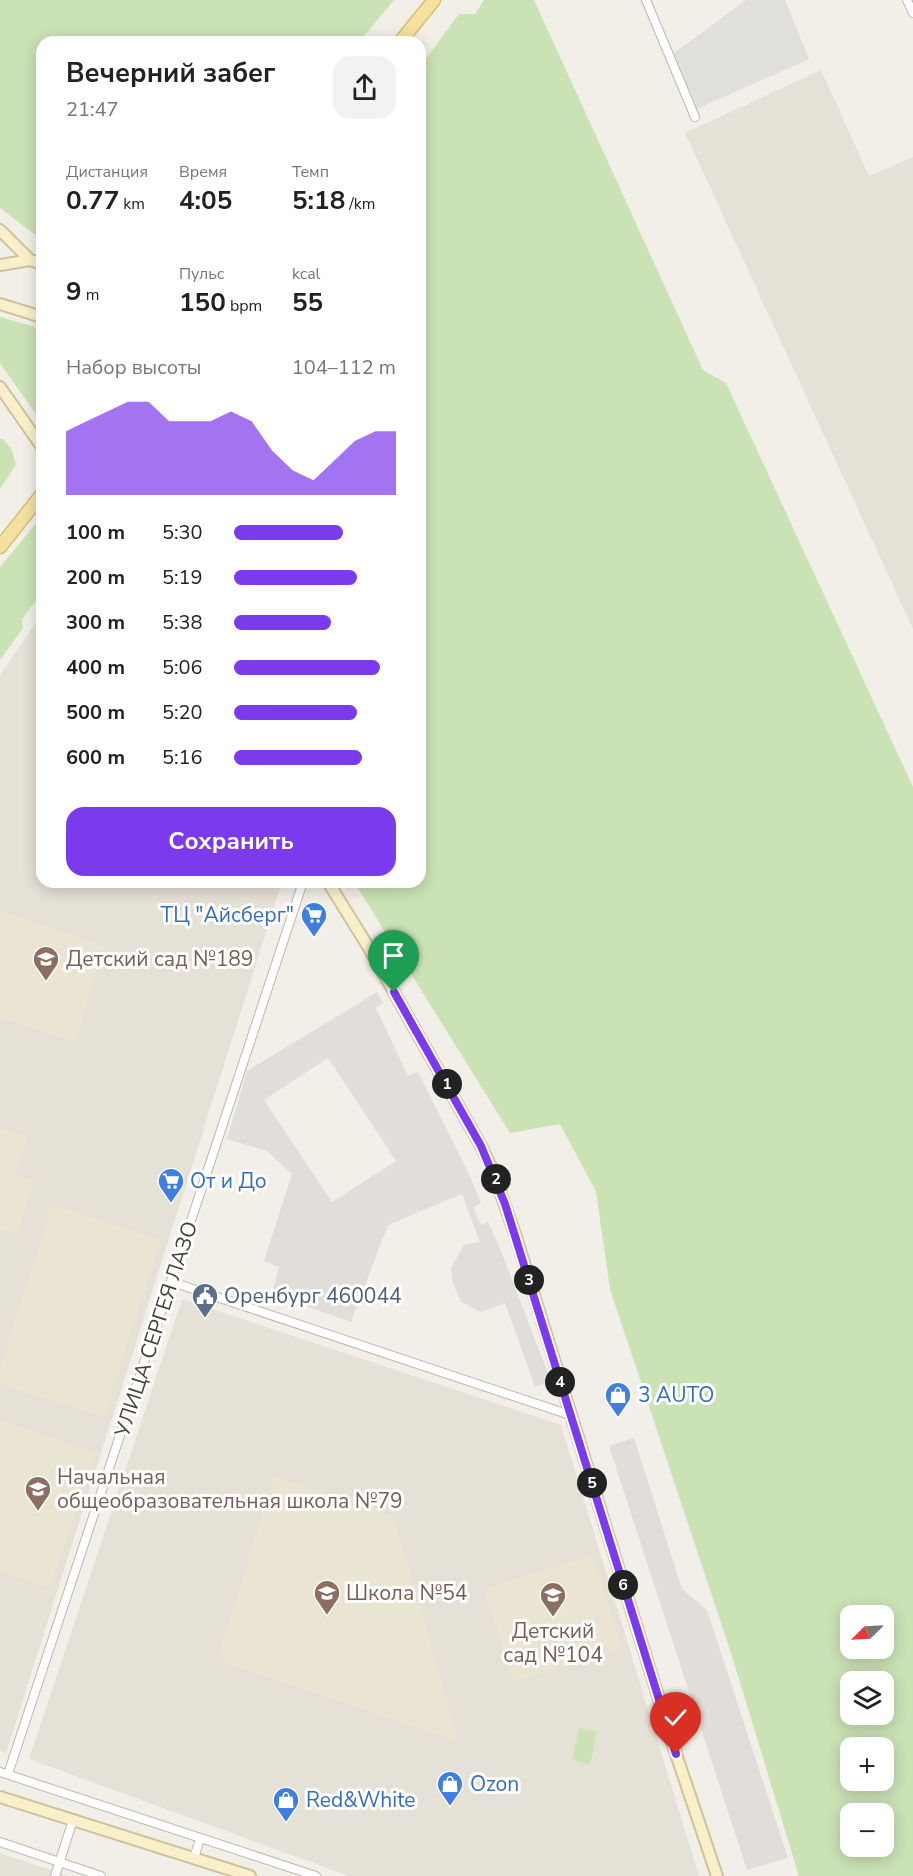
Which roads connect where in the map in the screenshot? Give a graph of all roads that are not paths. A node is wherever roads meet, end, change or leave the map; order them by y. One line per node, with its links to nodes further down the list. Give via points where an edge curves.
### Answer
1 (434, 0): 5 (main road)
2 (645, 0): 6 (street)
3 (907, 0): 4 (street)
4 (913, 13)
5 (405, 36)
6 (695, 117)
7 (0, 230): 8 (main road)
8 (30, 260): 9 (main road); 10 (main road)
9 (36, 262)
10 (0, 265)
11 (0, 304): 12 (main road)
12 (36, 315)
13 (0, 387): 14 (main road)
14 (36, 438)
15 (36, 502): 17 (main road)
16 (36, 508): 17 (main road)
17 (29, 512): 18 (main road)
18 (0, 548)
19 (301, 888): 21 (street, УЛИЦА СЕРГЕЯ ЛАЗО)
20 (332, 888): 22 (main road, via 420,1036 493,1171)
21 (172, 1282): 22 (street); 23 (street, УЛИЦА СЕРГЕЯ ЛАЗО)
22 (570, 1415): 34 (main road)
23 (4, 1773): 26 (street)
24 (0, 1797): 25 (main road)
25 (73, 1820): 28 (main road); 29 (street)
26 (200, 1839): 28 (street); 33 (street)
27 (0, 1842): 29 (street)
28 (194, 1858): 32 (main road)
29 (60, 1862): 30 (street); 31 (street)
30 (55, 1876)
31 (101, 1876)
32 (250, 1876)
33 (316, 1876)
34 (717, 1876)

